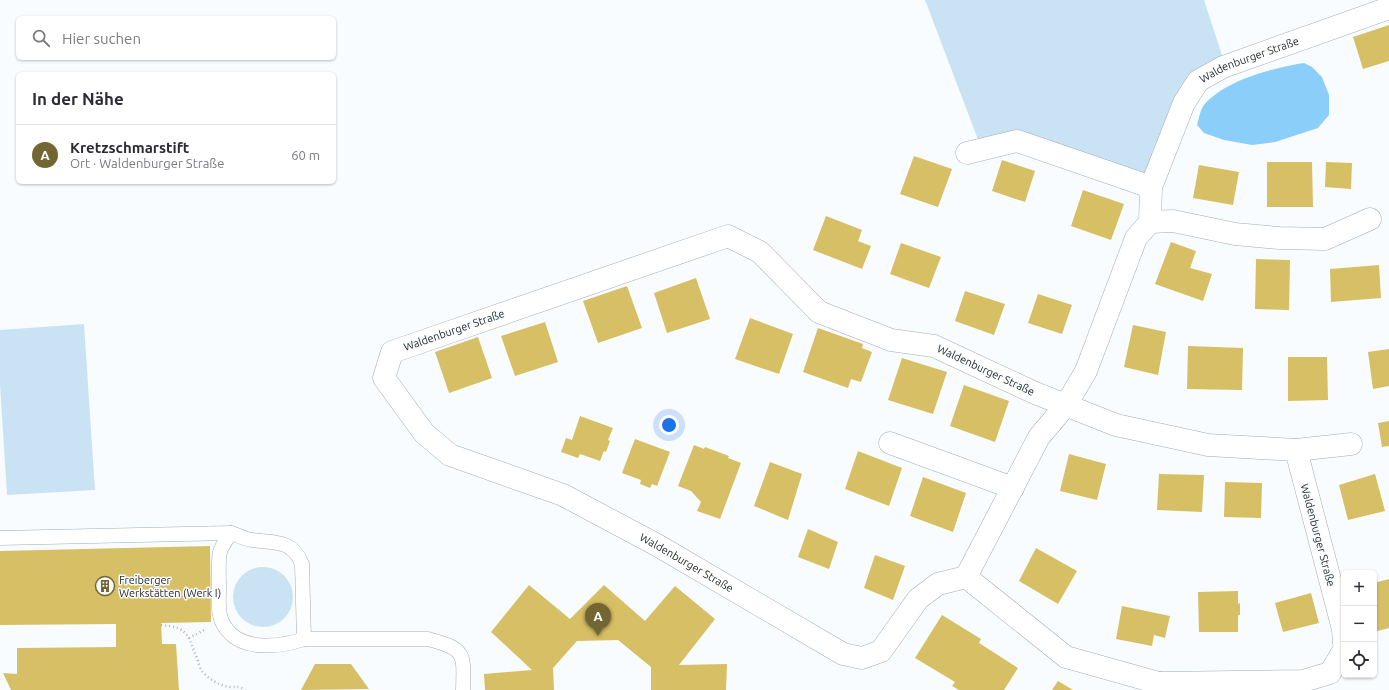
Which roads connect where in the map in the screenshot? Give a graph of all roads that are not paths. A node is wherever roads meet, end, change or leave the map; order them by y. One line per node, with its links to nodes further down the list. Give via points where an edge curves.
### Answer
1 (1389, 8): 3 (street, Waldenburger Straße, via 1223,67 1198,80 1184,103)
2 (967, 153): 3 (street, via 1017,141)
3 (1151, 188): 5 (street, Waldenburger Straße)
4 (1370, 219): 5 (street, via 1325,239 1235,234 1173,221)
5 (1150, 222): 6 (street, via 1136,238 1086,371)
6 (1066, 405): 9 (street, Waldenburger Straße, via 1116,425 1208,445); 10 (street, via 1039,437); 13 (street, Waldenburger Straße, via 934,346 892,340 819,312 760,252 728,236 392,352 384,378 424,433 450,455 562,495 657,545 843,654 862,658 881,651 918,599 938,584)
7 (890, 442): 10 (street)
8 (1351, 444): 9 (street, Waldenburger Straße)
9 (1296, 450): 15 (street, Waldenburger Straße, via 1343,629)
10 (1013, 488): 13 (street)
11 (231, 533): 12 (lane); 14 (lane, via 250,540 287,545 299,556 302,564); 14 (lane, via 220,552 220,614 224,626 231,634 250,644 287,644)
12 (0, 538)
13 (966, 577): 17 (street, via 1066,657)
14 (304, 639): 18 (lane, via 428,639 444,643 453,647 464,662)
15 (1344, 642)
16 (1341, 655): 17 (street, via 1330,673 1303,681)
17 (1159, 687)
18 (463, 690)

